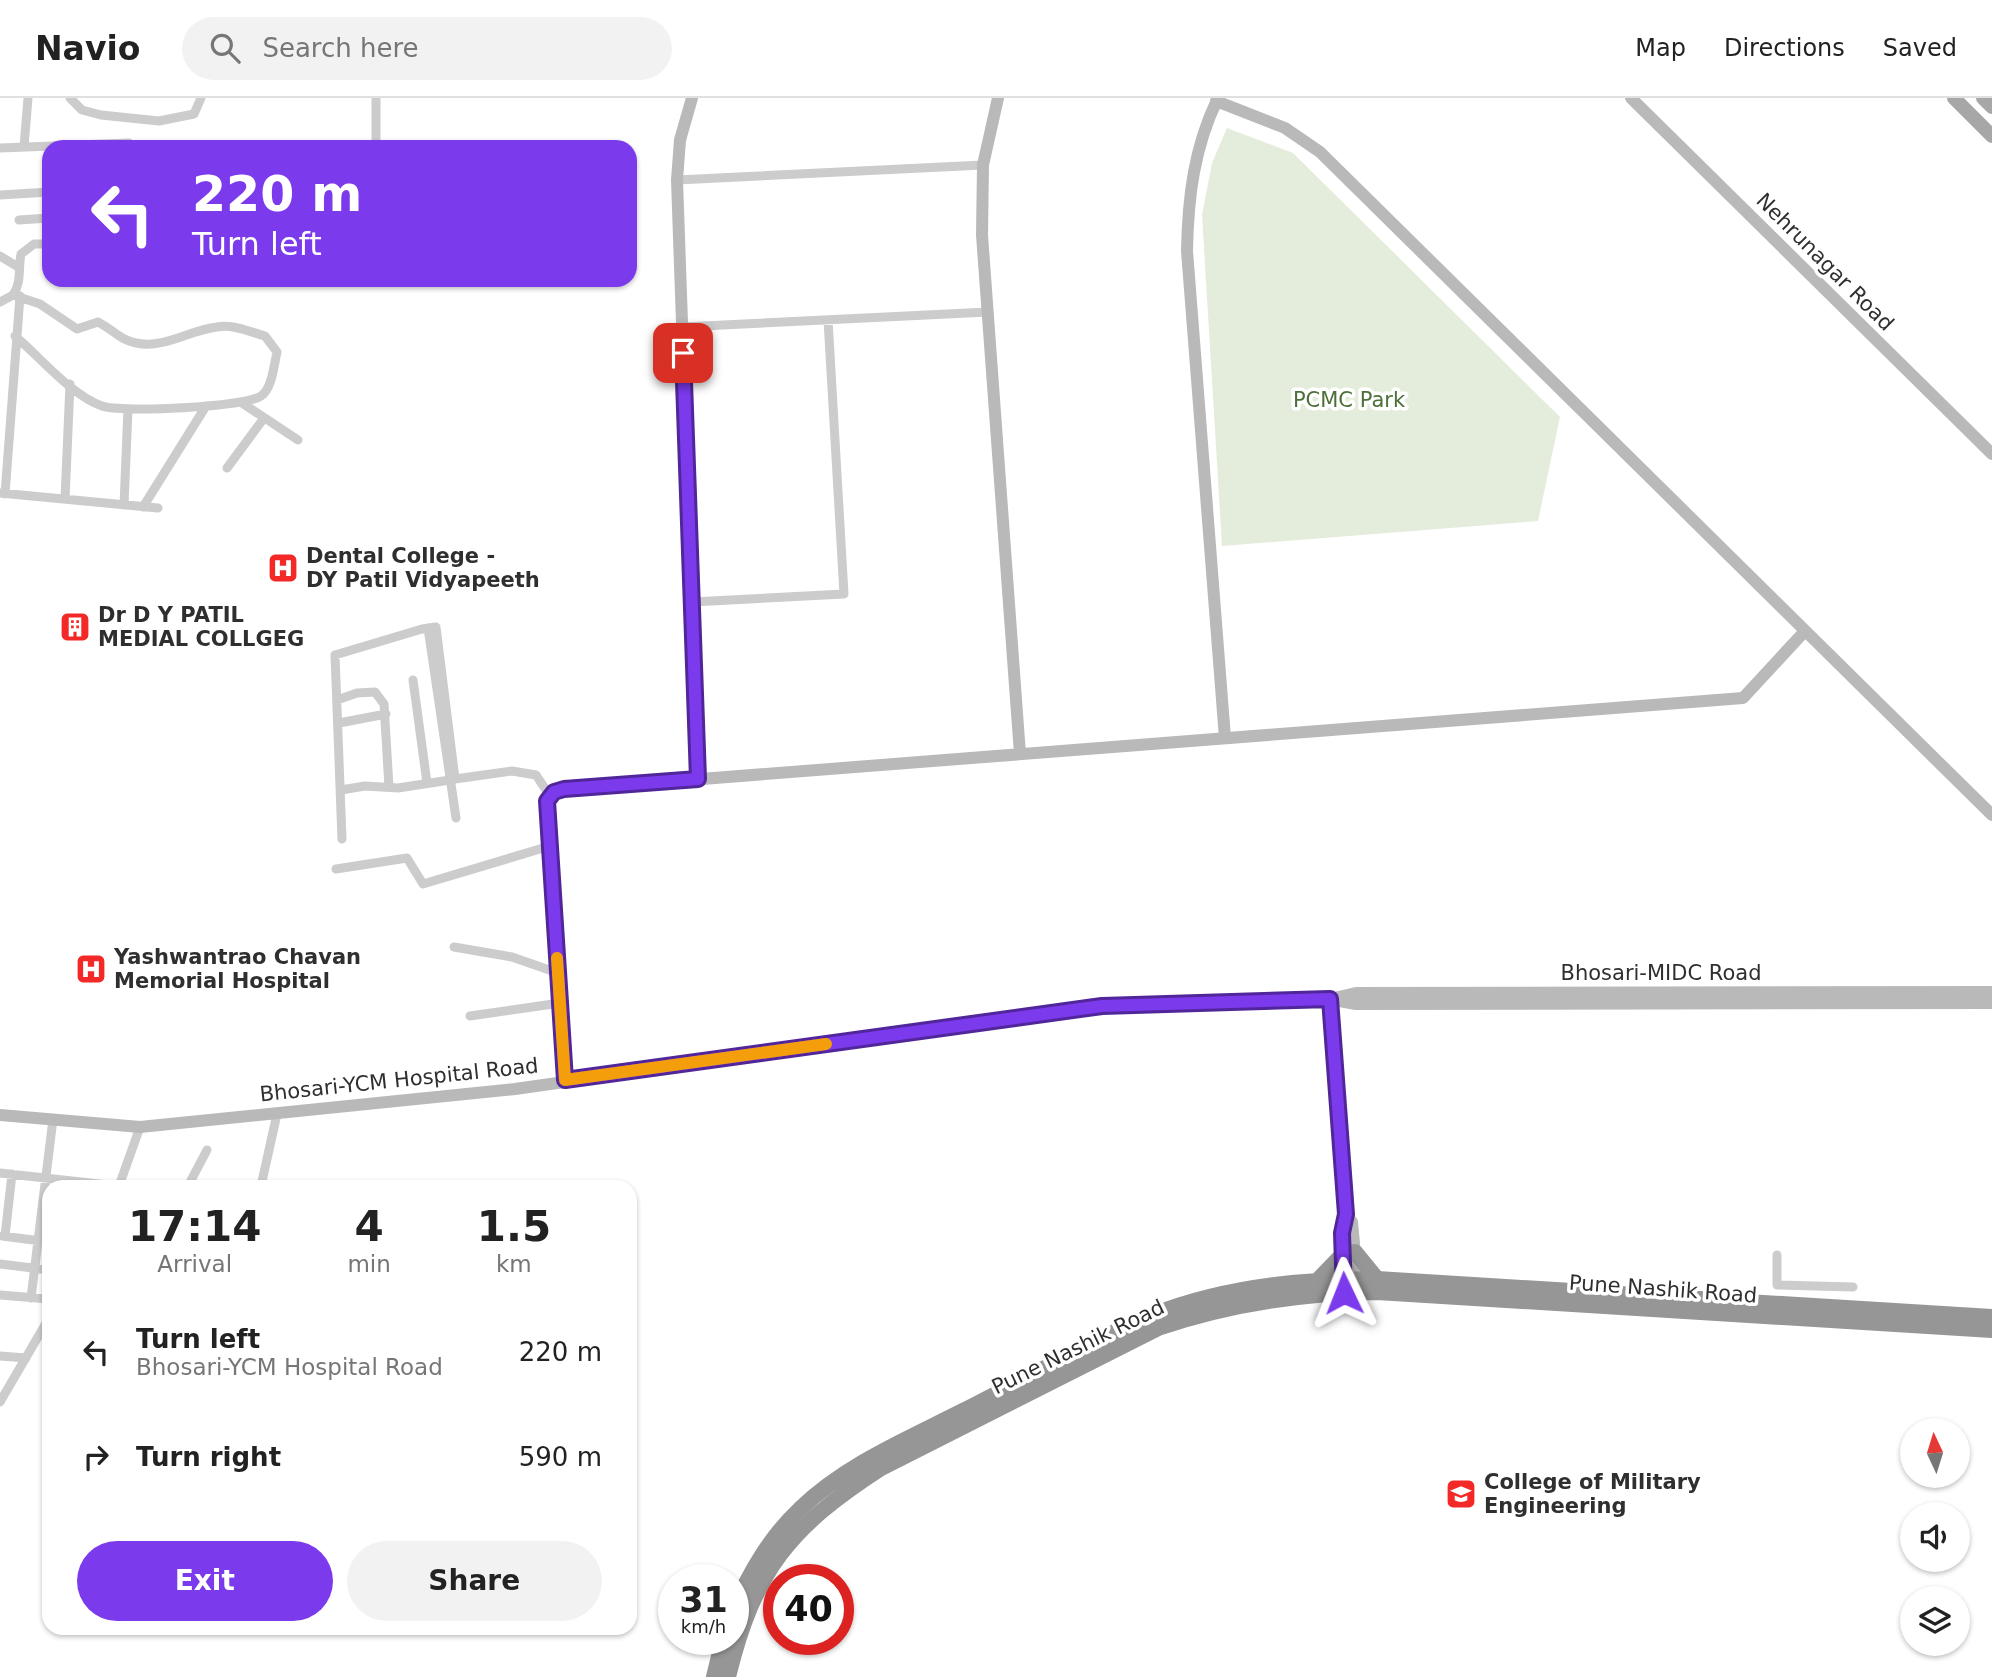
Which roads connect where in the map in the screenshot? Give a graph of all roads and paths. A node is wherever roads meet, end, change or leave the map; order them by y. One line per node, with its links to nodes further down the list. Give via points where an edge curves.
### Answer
1 (28, 98): 15 (street)
2 (70, 98): 3 (street, via 82,110 159,121 194,114)
3 (201, 98)
4 (376, 98): 13 (street)
5 (692, 98): 18 (street, via 680,140)
6 (998, 98): 17 (street)
7 (1631, 98): 40 (street, Nehrunagar Road)
8 (1954, 98): 12 (main road)
9 (1983, 98): 11 (main road)
10 (1217, 100): 48 (street, via 1285,128 1320,152); 53 (street, via 1191,184 1188,264)
11 (1992, 107)
12 (1992, 136)
13 (376, 140)
14 (42, 146): 15 (street)
15 (24, 147): 16 (street)
16 (0, 148)
17 (983, 165): 18 (street); 28 (street)
18 (677, 180): 30 (street)
19 (42, 192): 20 (street)
20 (0, 195)
21 (42, 218): 22 (street)
22 (19, 220)
23 (42, 245): 25 (street, via 27,247)
24 (0, 256): 25 (street)
25 (18, 267): 26 (street)
26 (17, 295): 27 (street); 31 (street); 35 (street, via 77,329 98,322 122,339 148,345 228,326 265,336 277,352 267,391)
27 (0, 302)
28 (988, 312): 29 (street); 54 (street)
29 (828, 320): 30 (street); 47 (street, via 845,594)
30 (682, 327): 47 (street)
31 (15, 336): 32 (street); 34 (street)
32 (70, 384): 37 (street, via 103,406); 43 (street)
33 (0, 393): 34 (street)
34 (12, 394): 42 (street)
35 (242, 403): 36 (street); 38 (street)
36 (206, 406): 37 (street); 45 (street)
37 (128, 409): 44 (street)
38 (264, 418): 39 (street); 41 (street)
39 (298, 440)
40 (1992, 454)
41 (228, 468)
42 (3, 494): 43 (street)
43 (65, 499): 44 (street)
44 (124, 505): 45 (street)
45 (143, 507): 46 (street)
46 (159, 508)
47 (692, 601): 55 (street)
48 (1805, 631): 53 (street, via 1743,698); 61 (street)
49 (414, 680): 57 (street)
50 (337, 700): 51 (street, via 375,692); 52 (street); 56 (street, via 335,655 436,627)
51 (386, 714): 52 (street); 58 (street)
52 (339, 723): 59 (street)
53 (1225, 738): 54 (street)
54 (1020, 754): 55 (street)
55 (698, 779): 60 (street, via 564,789)
56 (453, 780): 57 (street); 60 (street, via 512,771 536,775); 62 (street)
57 (427, 783): 58 (street)
58 (389, 787): 59 (street)
59 (341, 790): 63 (street)
60 (550, 796): 64 (street)
61 (1992, 815)
62 (459, 817)
63 (342, 839)
64 (550, 846): 65 (street, via 423,884 407,858); 67 (street)
65 (336, 869)
66 (454, 947): 67 (street, via 513,957)
67 (558, 973): 70 (street)
68 (1992, 992): 69 (street, Bhosari-MIDC Road, via 1356,993)
69 (1330, 999): 71 (street, Bhosari-MIDC Road, via 1356,1004); 73 (street, Bhosari-YCM Hospital Road, via 1102,1006); 91 (street, via 1346,1214 1352,1222)
70 (560, 1003): 72 (street); 73 (street)
71 (1992, 1003)
72 (470, 1016)
73 (565, 1080): 74 (street, Bhosari-YCM Hospital Road)
74 (277, 1114): 77 (street, Bhosari-YCM Hospital Road); 86 (street)
75 (0, 1115): 76 (street, Bhosari-YCM Hospital Road)
76 (52, 1119): 77 (street, Bhosari-YCM Hospital Road); 81 (street)
77 (140, 1127): 84 (street)
78 (207, 1150): 85 (street)
79 (0, 1173): 80 (street)
80 (12, 1174): 81 (street); 88 (street)
81 (44, 1177): 82 (street); 83 (street)
82 (44, 1180)
83 (69, 1180)
84 (120, 1180)
85 (191, 1180)
86 (262, 1180)
87 (42, 1221): 89 (street)
88 (2, 1236): 89 (street)
89 (37, 1240): 90 (street); 94 (street)
90 (42, 1241)
91 (1349, 1253): 96 (highway); 97 (highway); 98 (street)
92 (1777, 1255): 99 (street, via 1777,1285)
93 (0, 1264): 94 (street)
94 (35, 1268): 95 (street); 101 (street)
95 (42, 1269)
96 (1377, 1279): 98 (highway, Pune Nashik Road); 103 (highway, Pune Nashik Road)
97 (1318, 1280): 98 (highway, Pune Nashik Road); 110 (highway, Pune Nashik Road, via 1219,1295 1152,1315 874,1456 800,1508)
98 (1351, 1286): 105 (highway, Pune Nashik Road); 113 (highway, Pune Nashik Road, via 1234,1306 1158,1328 881,1468 810,1518 779,1555 743,1621)
99 (1853, 1287)
100 (0, 1295): 101 (street)
101 (32, 1298): 102 (street)
102 (42, 1299)
103 (1992, 1317)
104 (42, 1330): 107 (street)
105 (1992, 1330)
106 (0, 1356): 107 (street)
107 (26, 1358): 108 (street)
108 (4, 1390): 109 (street)
109 (0, 1402)
110 (749, 1577)
111 (719, 1655): 112 (highway)
112 (713, 1677)
113 (728, 1677)

